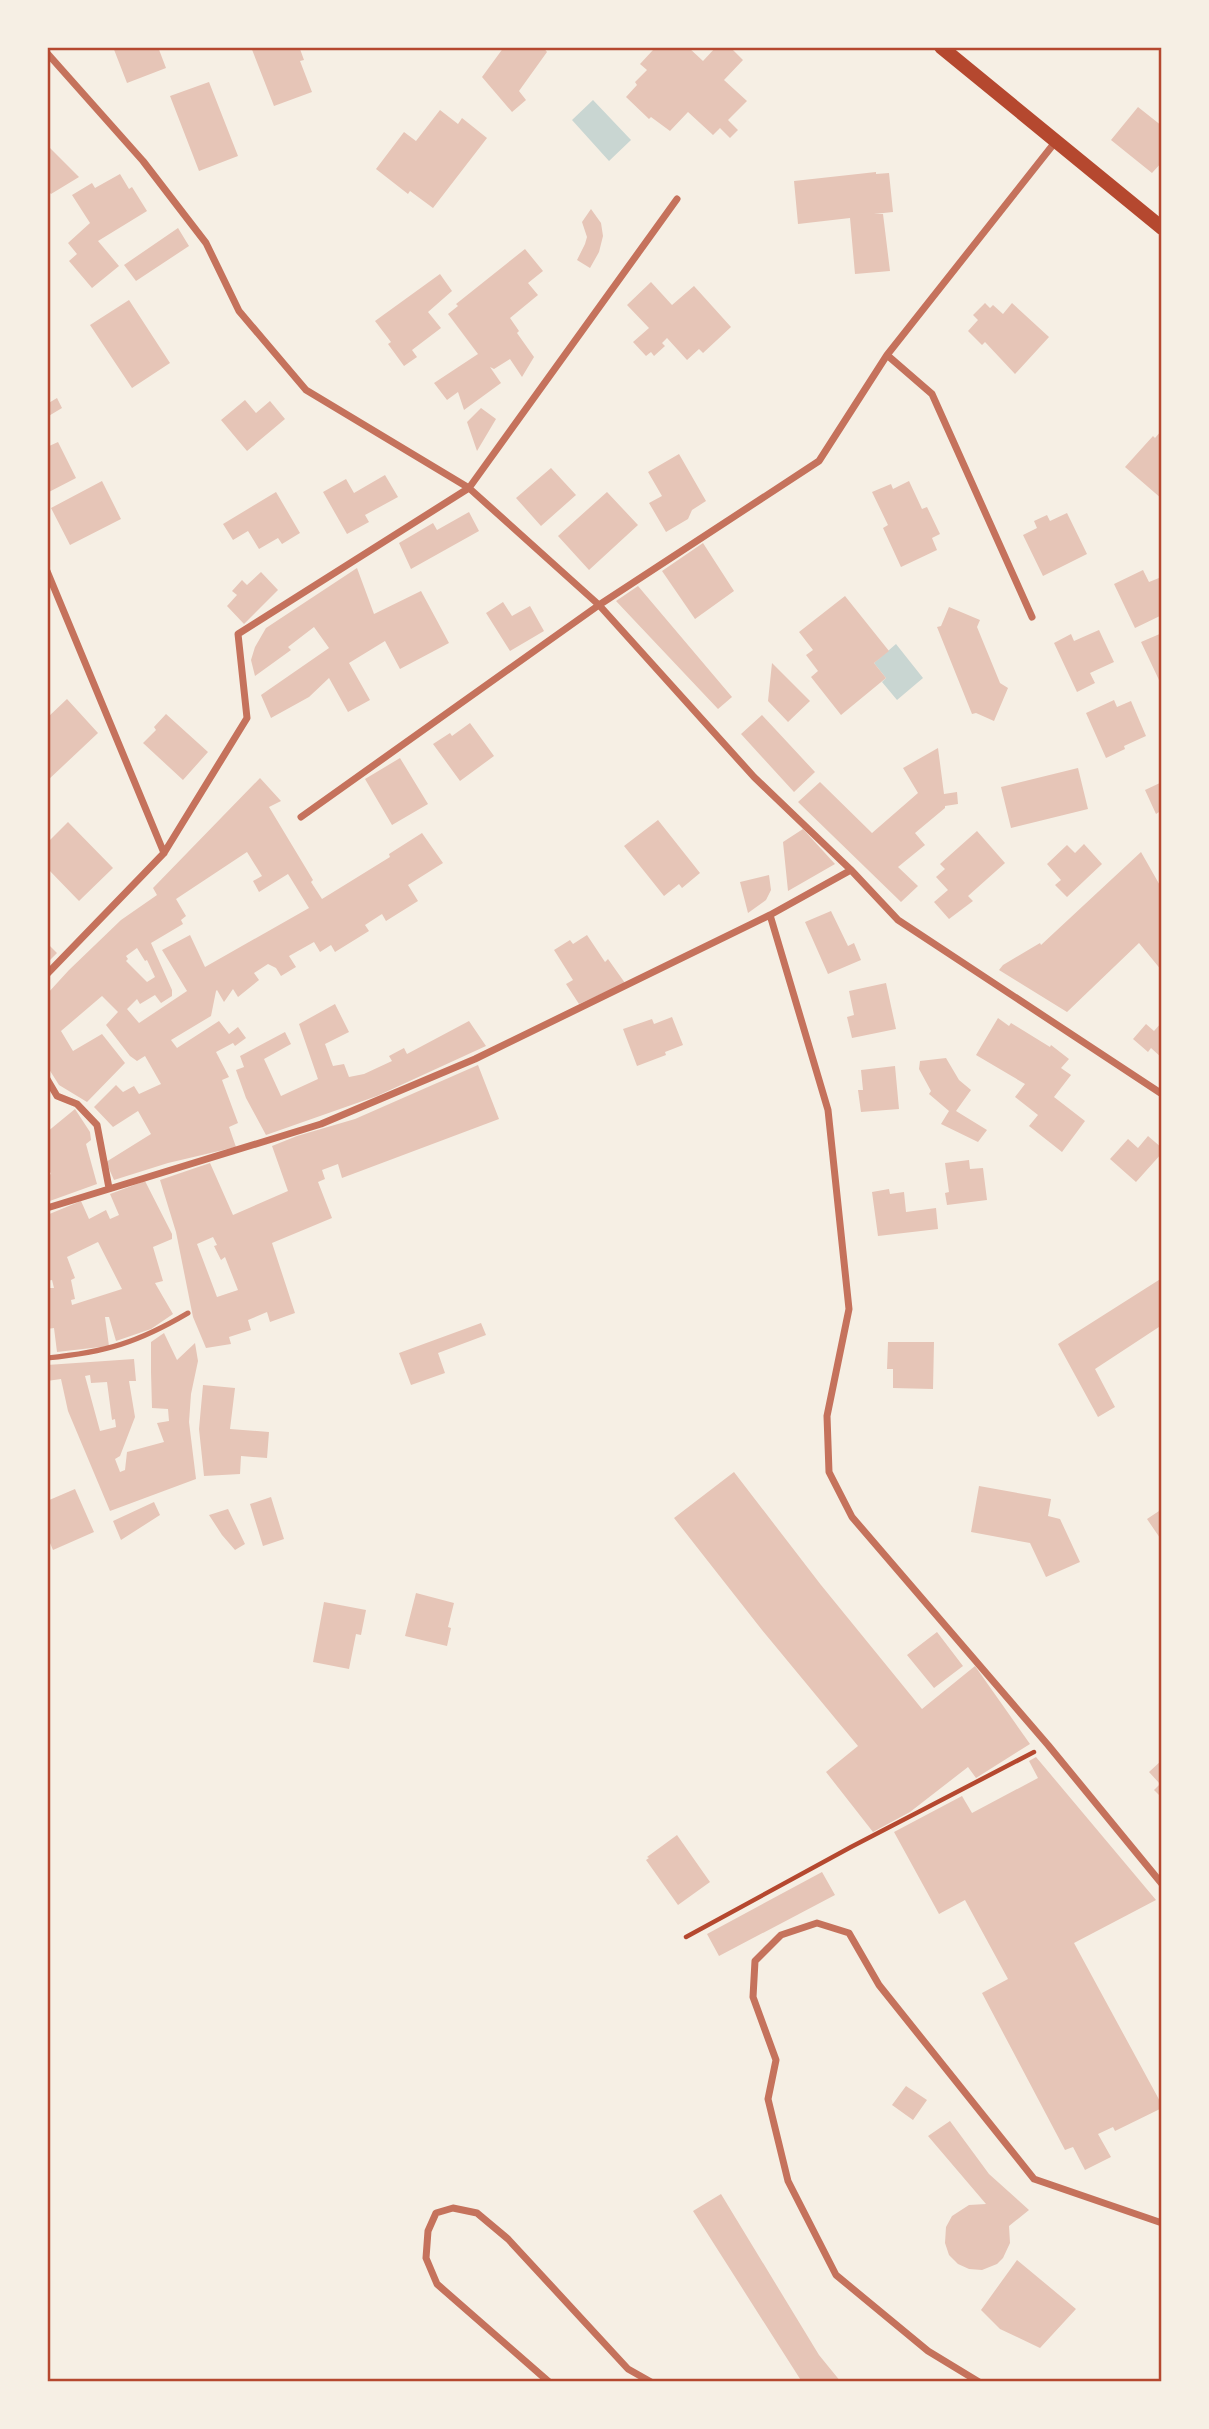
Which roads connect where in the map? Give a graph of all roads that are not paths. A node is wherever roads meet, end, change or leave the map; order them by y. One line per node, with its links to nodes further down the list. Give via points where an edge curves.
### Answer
1 (941, 47): 3 (main road)
2 (47, 53): 7 (street, via 143,161 206,243 239,311 306,390)
3 (1056, 141): 5 (main road); 6 (street)
4 (677, 199): 7 (street)
5 (1162, 228)
6 (887, 355): 9 (street, via 820,461); 10 (street, via 932,394)
7 (469, 488): 9 (street); 12 (street, via 238,634 247,718)
8 (47, 571): 12 (street)
9 (599, 605): 11 (street); 13 (street, via 754,777)
10 (1032, 617)
11 (301, 817)
12 (164, 853): 15 (street)
13 (851, 870): 14 (street); 17 (street, via 898,920)
14 (770, 915): 18 (street, via 475,1059 321,1124); 22 (street, via 828,1110 849,1309 827,1416 829,1472 852,1517)
15 (47, 974)
16 (47, 1079): 18 (street, via 57,1096 77,1104 97,1125)
17 (1162, 1094)
18 (108, 1188): 19 (street)
19 (47, 1208)
20 (188, 1312): 21 (lane, via 153,1334 115,1348)
21 (47, 1358)
22 (1162, 1884)
23 (1162, 2223): 26 (street, via 1034,2179 879,1985 849,1933 817,1923 781,1935 755,1961 753,1997 776,2060 768,2099 788,2181 836,2275 928,2351)
24 (549, 2382): 25 (street, via 437,2284 426,2258 428,2231 436,2213 453,2208 477,2213 508,2239 628,2369)
25 (651, 2382)
26 (978, 2382)

